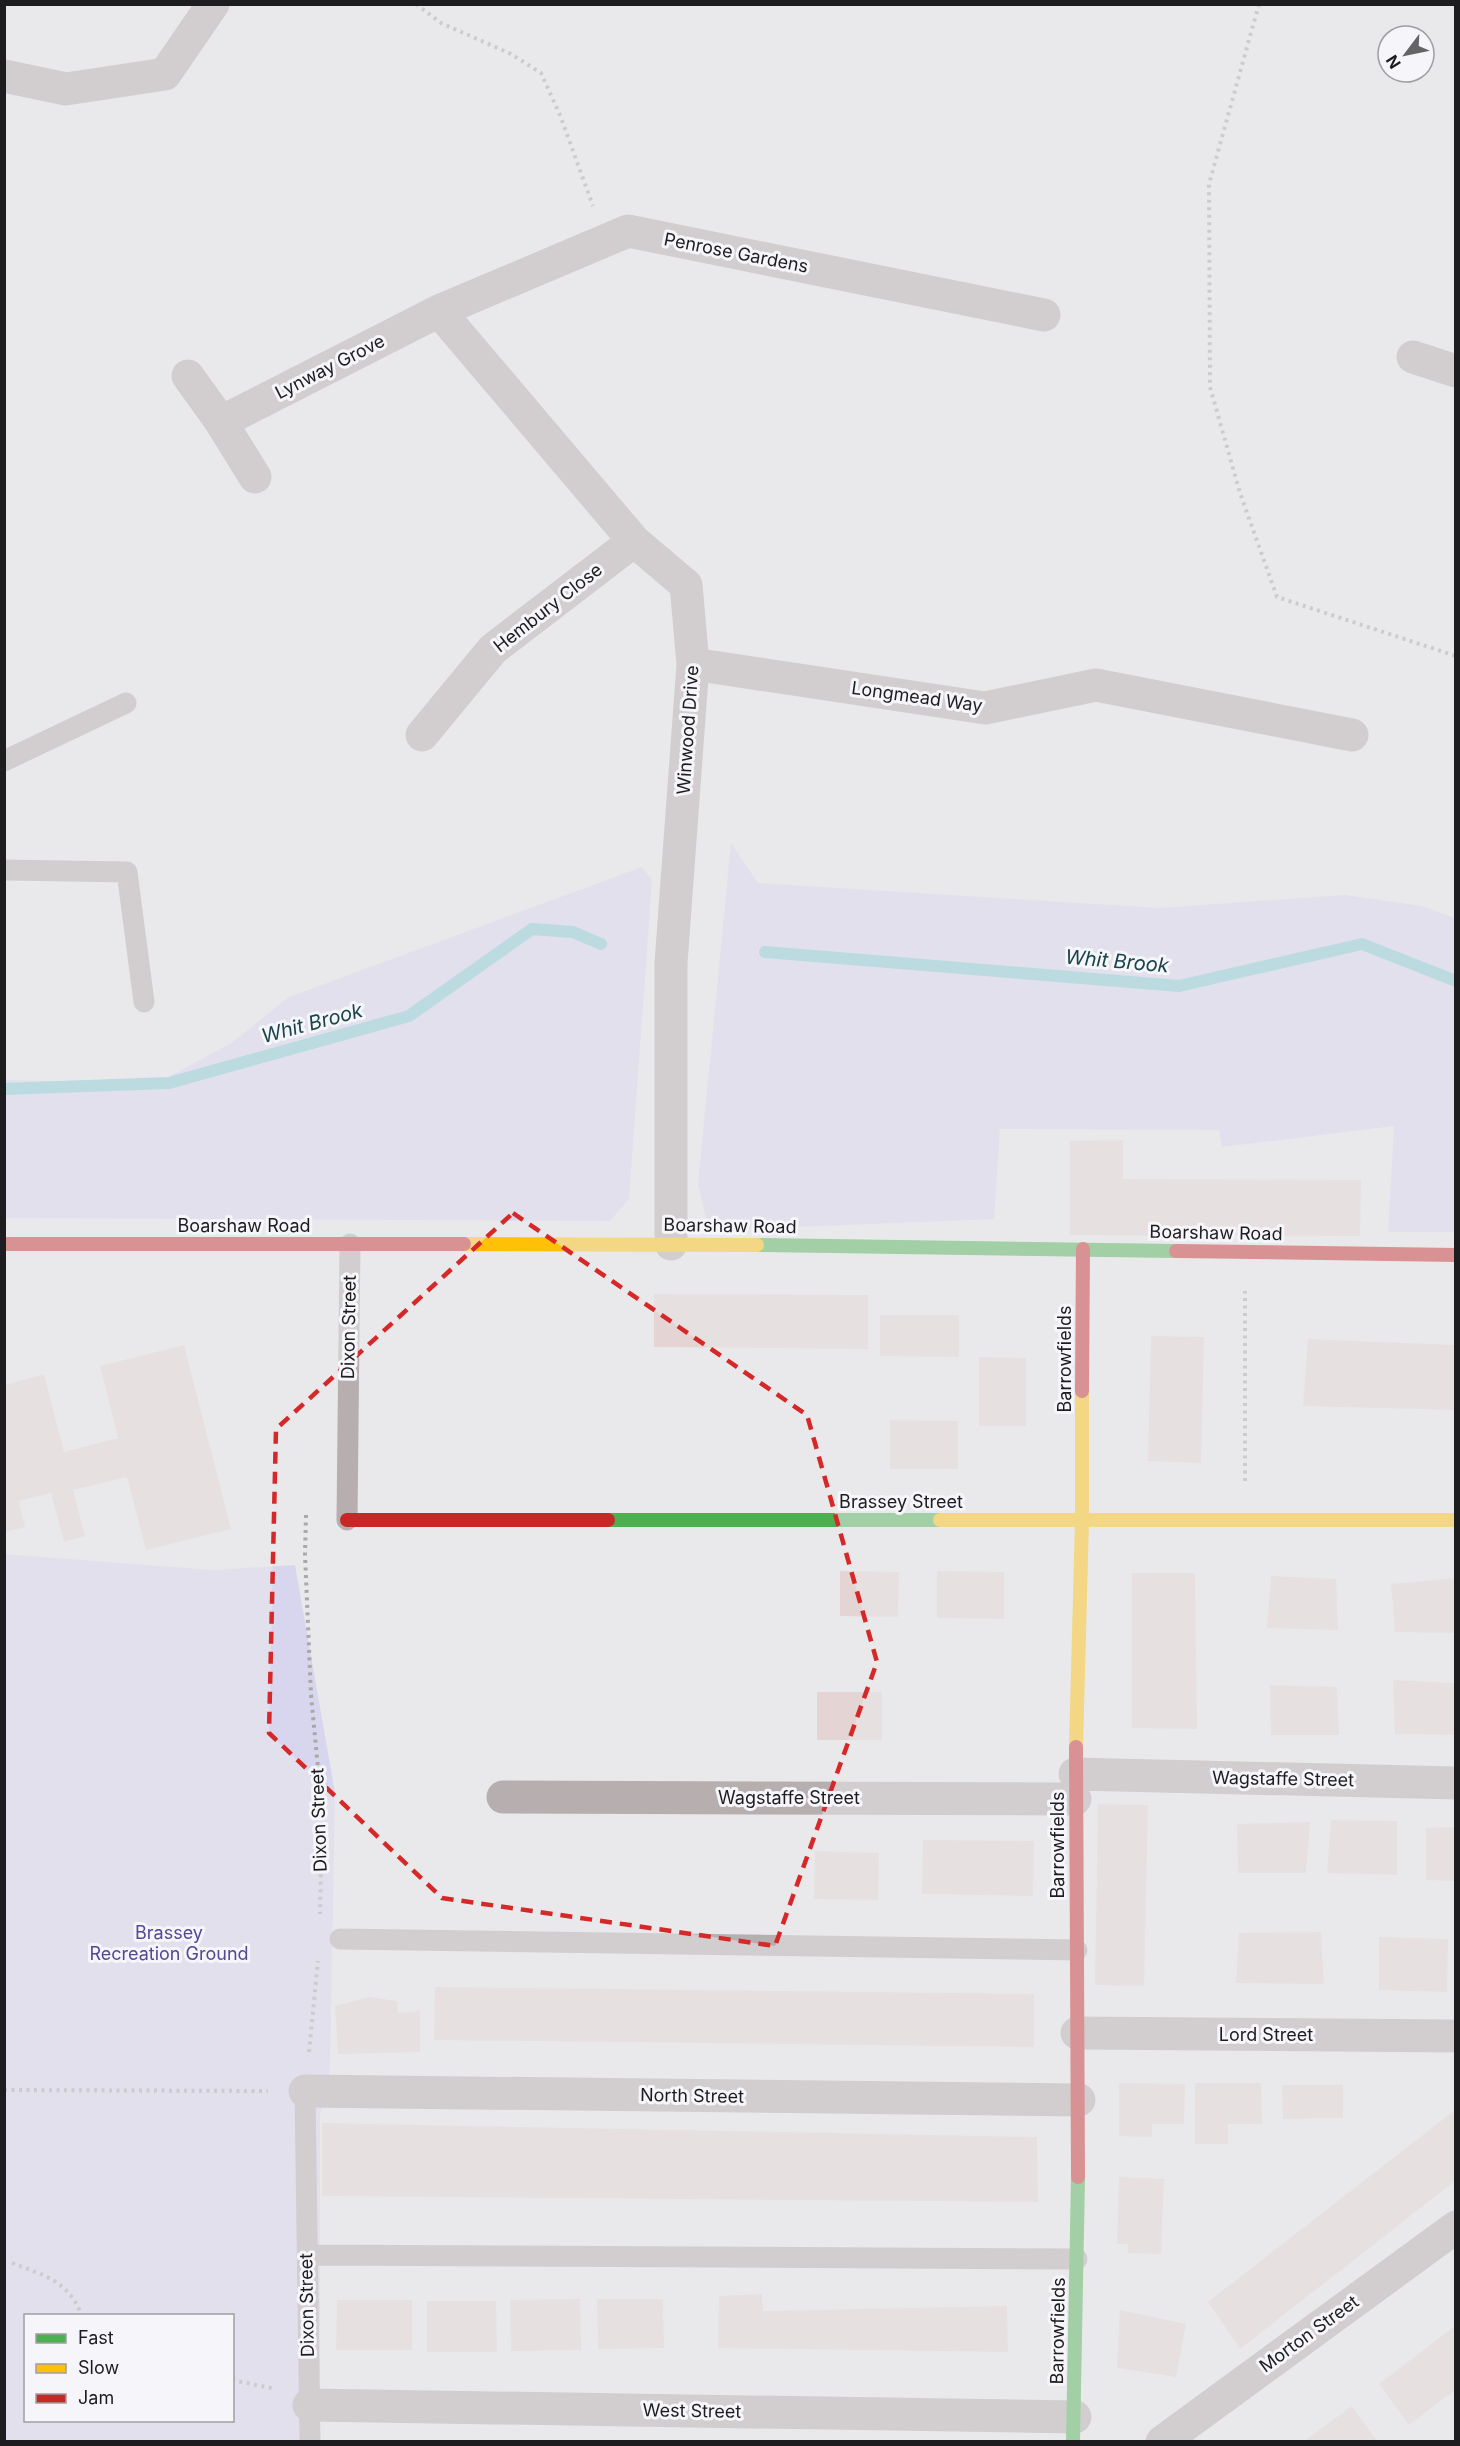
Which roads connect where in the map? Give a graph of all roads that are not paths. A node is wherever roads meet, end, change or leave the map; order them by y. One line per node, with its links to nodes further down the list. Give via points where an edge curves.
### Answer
1 (213, 4): 2 (street, via 165,74 66,89)
2 (4, 76)
3 (440, 311): 4 (street, Penrose Gardens, via 628,231); 8 (street, Lynway Grove); 10 (street, Winwood Drive)
4 (1044, 315)
5 (1413, 357): 6 (street)
6 (1455, 370)
7 (188, 376): 8 (street)
8 (221, 422): 9 (street)
9 (255, 477)
10 (634, 542): 11 (street, Winwood Drive, via 686,585); 13 (street, Hembury Close, via 493,649)
11 (693, 664): 14 (street, Longmead Way, via 985,708 1096,685); 20 (street, Winwood Drive, via 671,963)
12 (126, 703): 15 (lane)
13 (422, 735)
14 (1352, 735)
15 (4, 760)
16 (4, 870): 17 (lane, via 127,872)
17 (144, 1002)
18 (4, 1244): 19 (street, Boarshaw Road)
19 (350, 1244): 20 (street, Boarshaw Road); 23 (lane, Dixon Street)
20 (671, 1244): 21 (street, Boarshaw Road)
21 (1083, 1249): 22 (street, Boarshaw Road); 24 (street, Barrowfields)
22 (1455, 1255)
23 (347, 1520): 24 (street, Brassey Street)
24 (1082, 1520): 25 (street, Brassey Street); 27 (street, Barrowfields)
25 (1455, 1520)
26 (1455, 1783): 27 (street, Wagstaffe Street)
27 (1075, 1786): 28 (street, Wagstaffe Street); 30 (street, Barrowfields)
28 (503, 1797)
29 (340, 1939): 30 (lane)
30 (1077, 1950): 31 (street, Barrowfields)
31 (1077, 2033): 32 (street, Lord Street); 34 (street, Barrowfields)
32 (1455, 2036)
33 (305, 2091): 34 (street, North Street); 36 (lane, Dixon Street)
34 (1078, 2100): 37 (street, Barrowfields)
35 (1455, 2227): 41 (street, Morton Street)
36 (307, 2255): 37 (lane); 38 (lane, Dixon Street)
37 (1077, 2259): 39 (street, Barrowfields)
38 (309, 2405): 39 (street, West Street); 40 (lane, Dixon Street)
39 (1074, 2429)
40 (310, 2442)
41 (1162, 2442)

